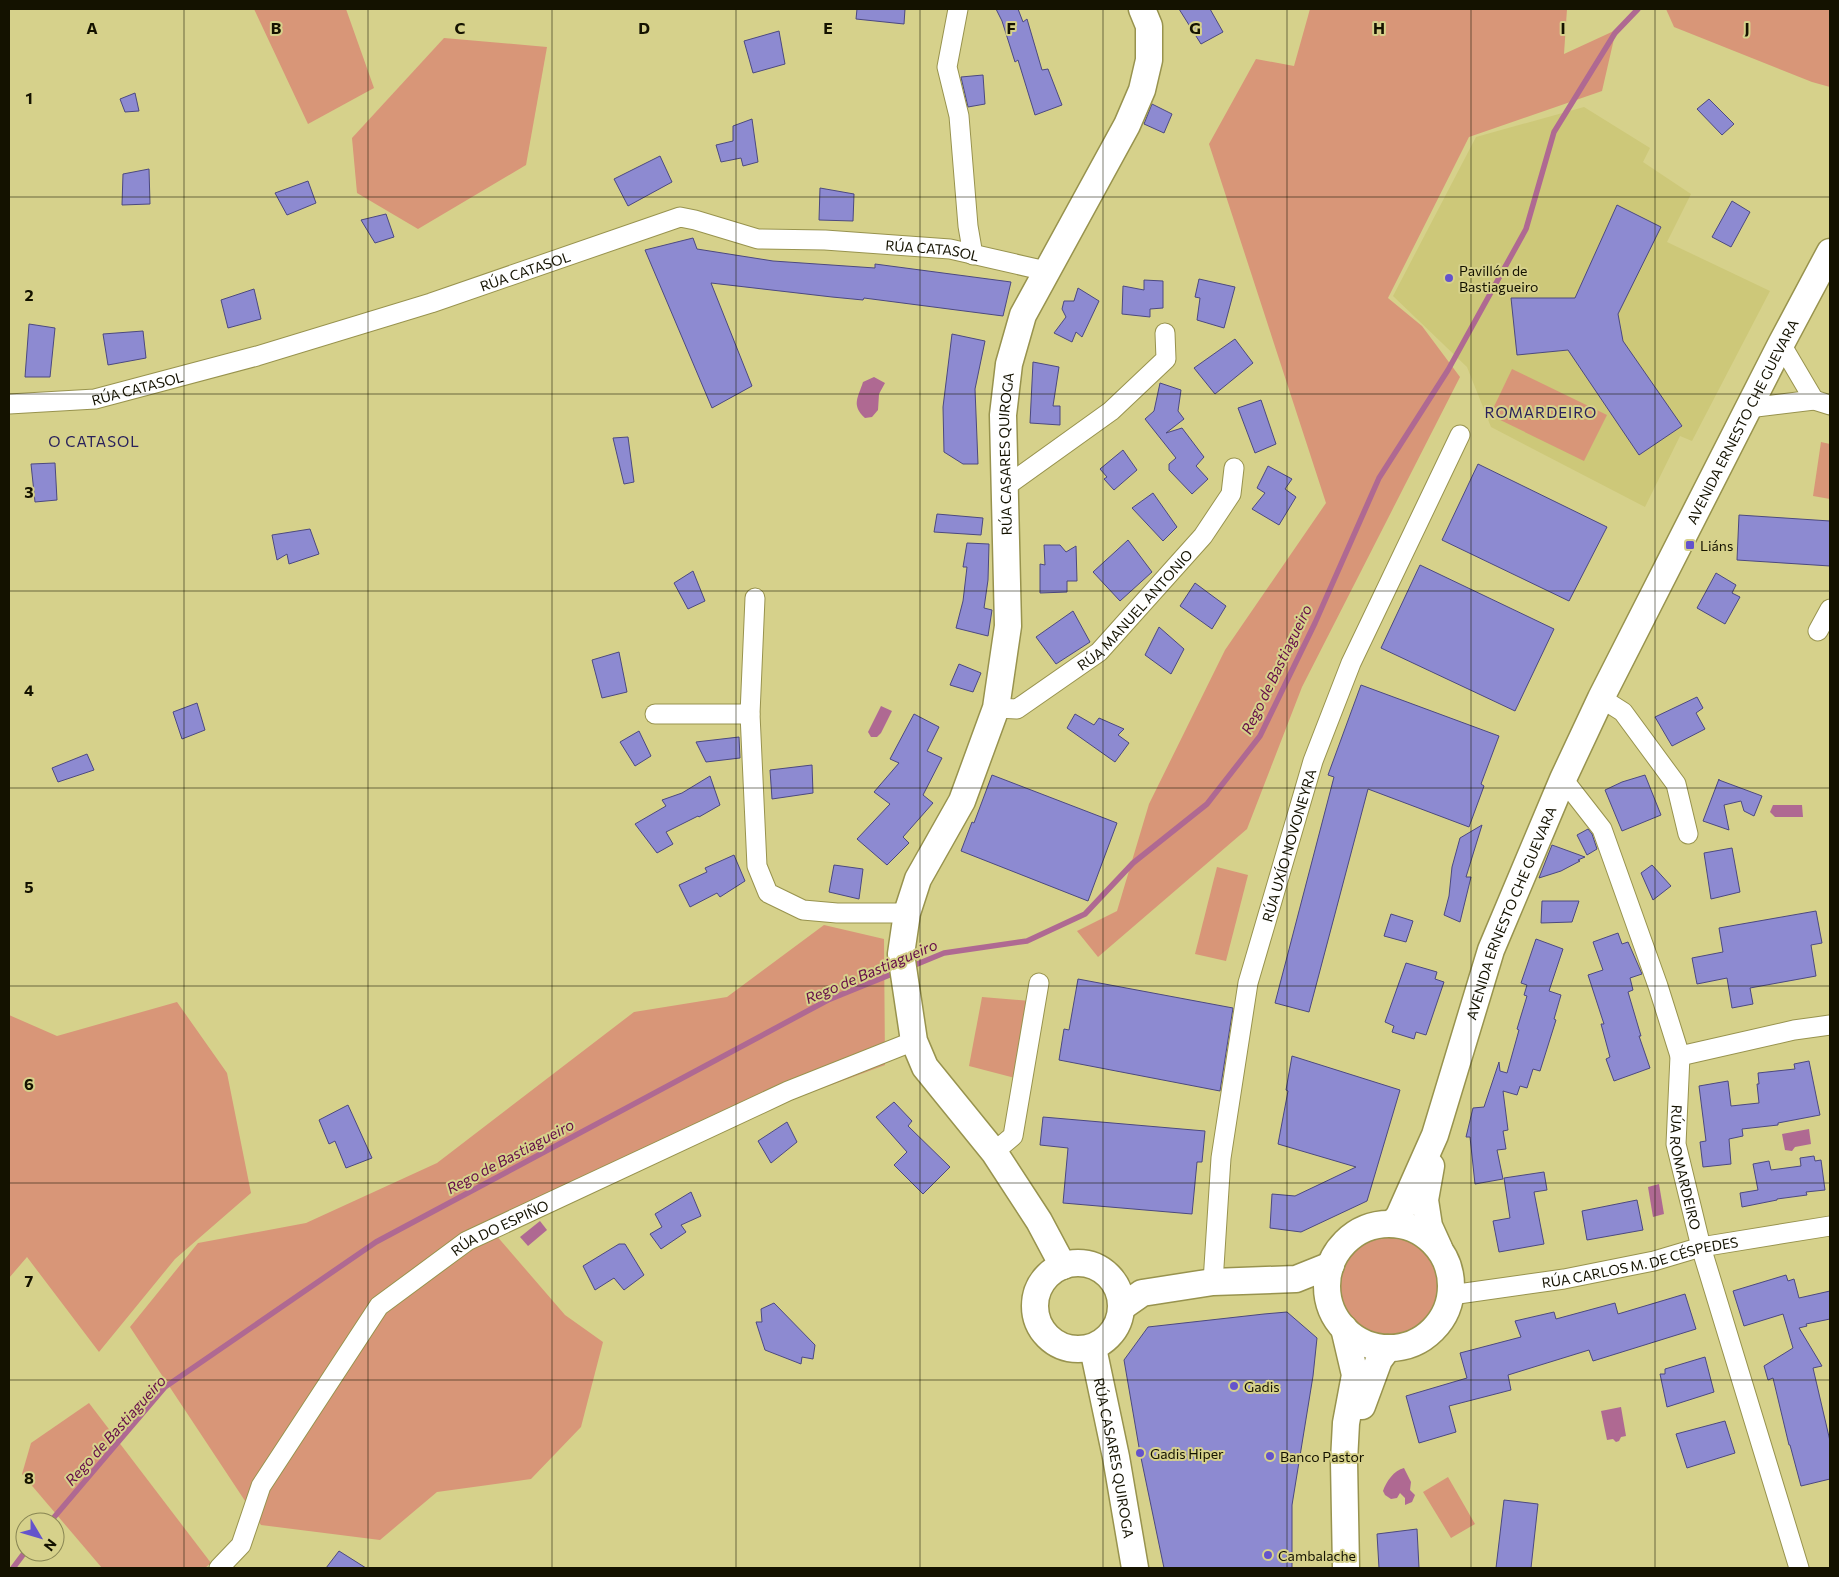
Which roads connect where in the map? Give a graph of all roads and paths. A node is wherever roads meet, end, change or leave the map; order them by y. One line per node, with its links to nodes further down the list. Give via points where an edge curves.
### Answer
1 (958, 9): 4 (street, via 948,66 959,116)
2 (1142, 9): 5 (street, RÚA CASARES QUIROGA, via 1149,26 1149,60 1142,90 1119,140)
3 (1830, 252): 7 (street, AVENIDA ERNESTO CHE GUEVARA)
4 (973, 255): 5 (street, RÚA CATASOL); 9 (street, RÚA CATASOL, via 950,250 826,240 758,239 680,217 431,303 257,356 95,399)
5 (1046, 271): 13 (street, RÚA CASARES QUIROGA, via 1023,315 1009,364 1004,415)
6 (1165, 333): 13 (street, via 1166,359 1110,411)
7 (1781, 344): 8 (street); 10 (street, AVENIDA ERNESTO CHE GUEVARA)
8 (1822, 403): 10 (street)
9 (9, 404)
10 (1748, 408): 17 (street, AVENIDA ERNESTO CHE GUEVARA)
11 (1460, 435): 37 (street, RÚA UXÍO NOVONEYRA, via 1347,672 1313,761 1248,983 1221,1158)
12 (1234, 468): 18 (street, RÚA MANUEL ANTONIO, via 1231,494 1203,536 1099,652 1017,709)
13 (1004, 487): 18 (street, RÚA CASARES QUIROGA, via 1008,626)
14 (755, 598): 20 (street)
15 (1830, 609): 16 (street)
16 (1818, 631)
17 (1601, 698): 21 (street, AVENIDA ERNESTO CHE GUEVARA); 22 (street, via 1623,712 1676,784)
18 (996, 708): 23 (street, RÚA CASARES QUIROGA, via 962,801 918,879)
19 (655, 714): 20 (street)
20 (750, 714): 23 (street, via 758,866 768,892 803,910)
21 (1563, 779): 27 (street, RÚA ROMARDEIRO, via 1602,829); 28 (street, AVENIDA ERNESTO CHE GUEVARA, via 1491,950)
22 (1688, 834)
23 (907, 913): 26 (street, RÚA CASARES QUIROGA, via 901,954)
24 (1039, 983): 29 (street, via 1013,1136)
25 (1830, 1025): 27 (street)
26 (914, 1041): 29 (street, RÚA CASARES QUIROGA, via 925,1067); 45 (street, RÚA DO ESPIÑO, via 788,1091 467,1241 379,1306 261,1486 241,1545)
27 (1680, 1056): 32 (street, RÚA ROMARDEIRO, via 1676,1144)
28 (1435, 1135): 30 (street, AVENIDA ERNESTO CHE GUEVARA, via 1399,1216); 33 (street, AVENIDA ERNESTO CHE GUEVARA, via 1425,1200 1429,1226)
29 (994, 1152): 35 (street, RÚA CASARES QUIROGA, via 1039,1221)
30 (1392, 1224): 33 (street, via 1419,1232); 34 (street, via 1373,1226 1355,1234 1340,1248)
31 (1830, 1226): 32 (street, RÚA CARLOS M. DE CÉSPEDES)
32 (1701, 1247): 39 (street, RÚA CARLOS M. DE CÉSPEDES, via 1654,1261 1564,1279); 48 (street, RÚA ROMARDEIRO)
33 (1440, 1250): 39 (street, via 1450,1273)
34 (1331, 1265): 36 (street); 40 (street, via 1327,1284)
35 (1063, 1266): 38 (street, via 1077,1263 1092,1265 1106,1272); 42 (street, via 1042,1282 1034,1308 1037,1322 1044,1334 1066,1349)
36 (1296, 1279): 37 (street); 40 (street)
37 (1213, 1282): 38 (street)
38 (1127, 1294): 42 (street, via 1114,1332)
39 (1451, 1294): 43 (street, via 1443,1316 1426,1336 1402,1347)
40 (1330, 1303): 41 (street)
41 (1344, 1328): 43 (street, via 1372,1346); 44 (street, via 1355,1375 1346,1423)
42 (1093, 1348): 46 (street, RÚA CASARES QUIROGA)
43 (1388, 1348): 44 (street, via 1379,1360)
44 (1344, 1461): 47 (street)
45 (219, 1568)
46 (1136, 1568)
47 (1346, 1568)
48 (1799, 1568)

